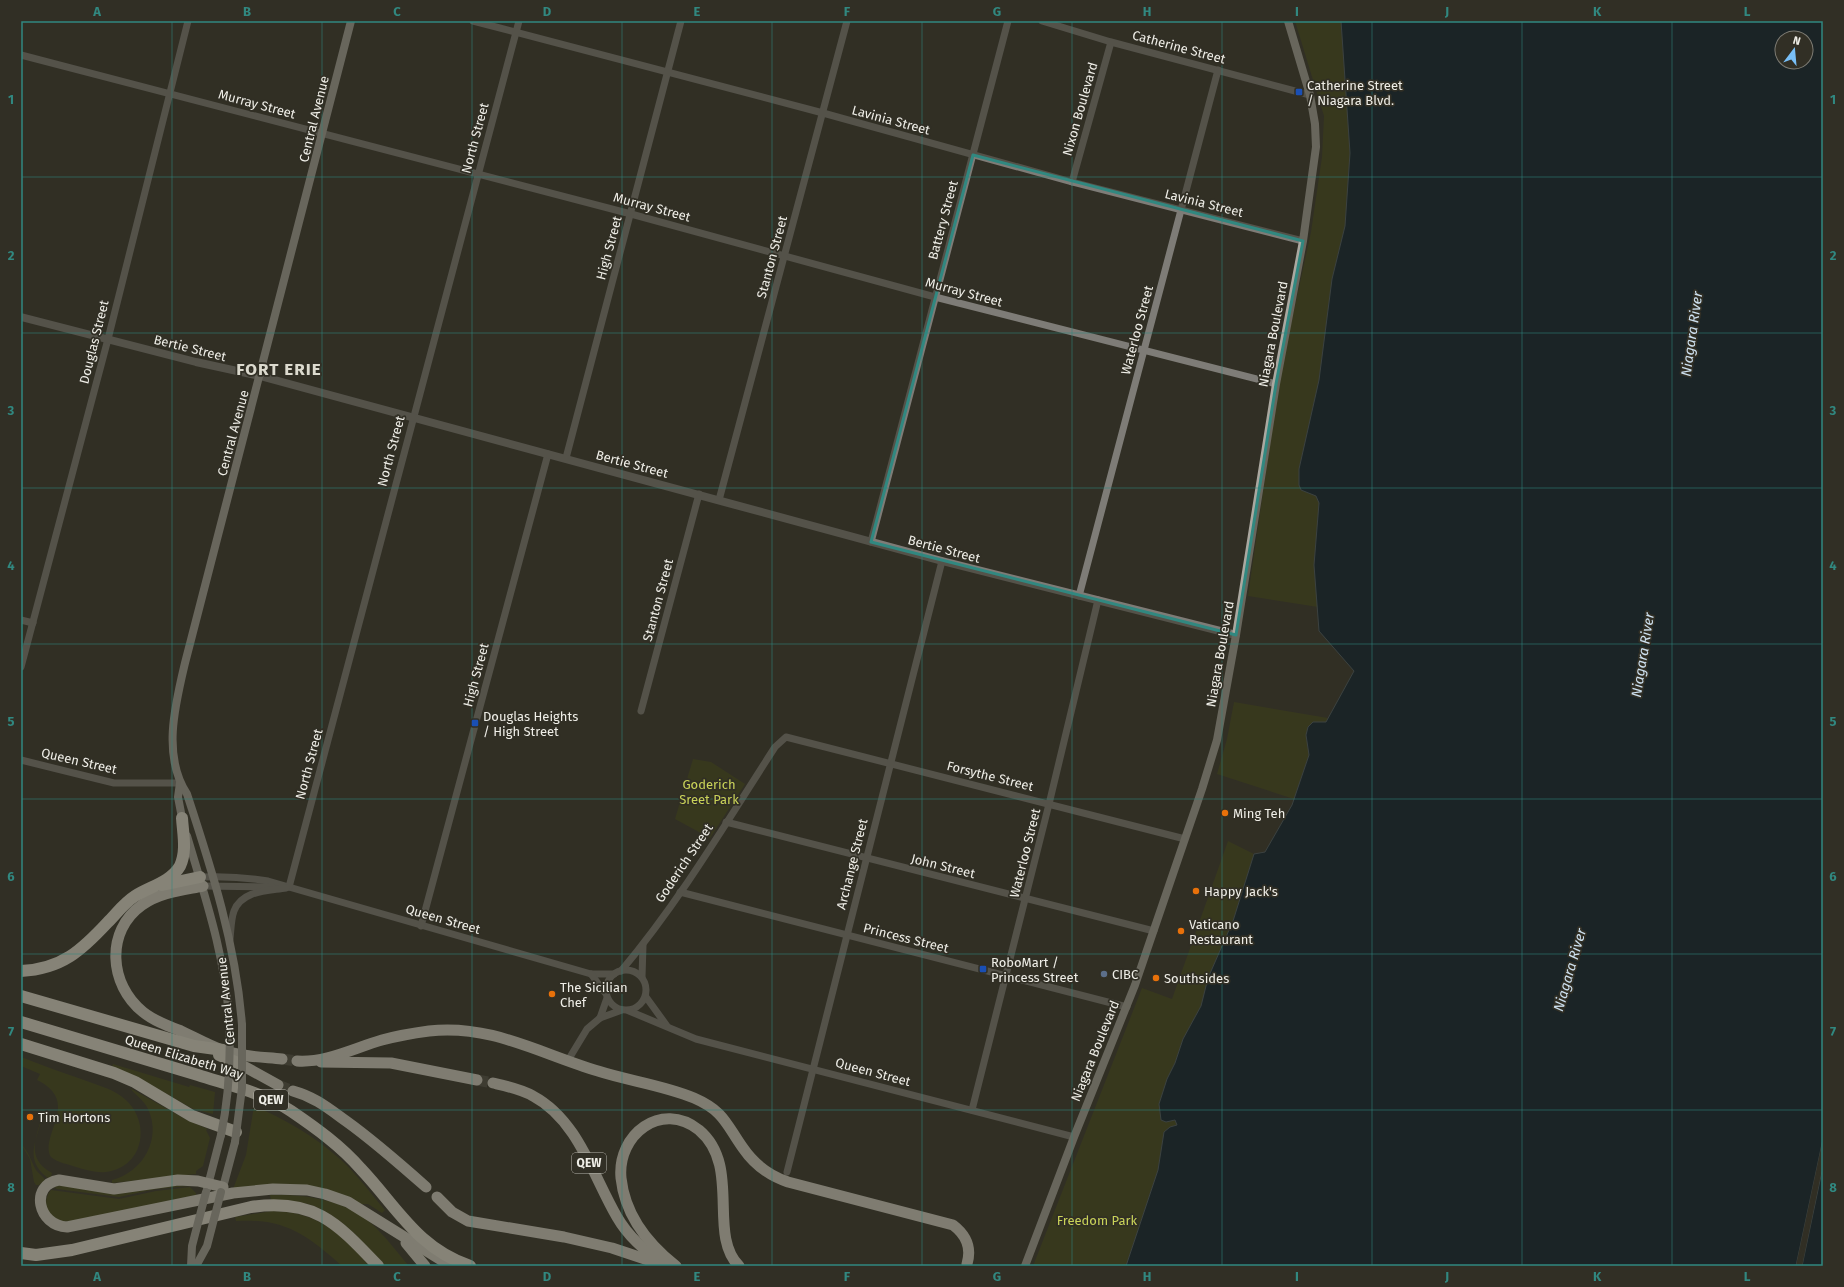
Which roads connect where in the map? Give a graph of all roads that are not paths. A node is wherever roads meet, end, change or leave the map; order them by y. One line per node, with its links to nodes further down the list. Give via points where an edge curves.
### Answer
1 (188, 21): 15 (street, Douglas Street)
2 (351, 21): 18 (main road, Central Avenue)
3 (473, 21): 10 (street, Lavinia Street)
4 (519, 21): 10 (street, North Street)
5 (681, 21): 14 (street, High Street)
6 (847, 21): 17 (street, Stanton Street)
7 (1008, 21): 19 (street, Battery Street)
8 (1042, 21): 11 (street, Catherine Street)
9 (1288, 21): 16 (main road, Niagara Boulevard)
10 (516, 32): 14 (street, Lavinia Street); 20 (street, North Street)
11 (1111, 42): 13 (street, Catherine Street); 21 (street, Nixon Boulevard)
12 (21, 55): 15 (street, Murray Street)
13 (1218, 70): 16 (street, Catherine Street); 22 (street, Waterloo Street)
14 (666, 72): 17 (street, Lavinia Street); 23 (street, High Street)
15 (168, 94): 18 (street, Murray Street); 28 (street, Douglas Street)
16 (1310, 95): 24 (main road, Niagara Boulevard, via 1316,124 1316,147)
17 (823, 113): 19 (street, Lavinia Street); 25 (street, Stanton Street)
18 (323, 134): 20 (street, Murray Street); 30 (main road, Central Avenue)
19 (973, 155): 21 (street, Lavinia Street); 26 (street, Battery Street)
20 (478, 174): 23 (street, Murray Street); 32 (street, North Street)
21 (1072, 182): 22 (street, Lavinia Street)
22 (1181, 209): 24 (street, Lavinia Street); 29 (street, Waterloo Street)
23 (630, 214): 25 (street, Murray Street); 34 (street, High Street)
24 (1303, 241): 31 (main road, Niagara Boulevard)
25 (785, 255): 26 (street, Murray Street); 36 (street, Stanton Street)
26 (935, 297): 29 (street, Murray Street); 37 (street, Battery Street)
27 (21, 316): 28 (street, Bertie Street)
28 (108, 339): 30 (street, Bertie Street); 42 (street, Douglas Street)
29 (1143, 351): 31 (street, Murray Street); 39 (street, Waterloo Street)
30 (260, 376): 32 (street, Bertie Street); 49 (main road, Central Avenue, via 179,690 173,727 173,751)
31 (1276, 384): 43 (main road, Niagara Boulevard)
32 (412, 418): 33 (street, Bertie Street); 57 (street, North Street)
33 (548, 454): 34 (street, Bertie Street); 61 (street, High Street)
34 (566, 458): 35 (street, Bertie Street)
35 (699, 494): 36 (street, Bertie Street); 45 (street, Stanton Street)
36 (719, 500): 37 (street, Bertie Street)
37 (871, 542): 38 (street, Bertie Street)
38 (942, 561): 39 (street, Bertie Street); 48 (street, Archange Street)
39 (1079, 596): 40 (street, Bertie Street)
40 (1098, 600): 43 (street, Bertie Street); 50 (street, Waterloo Street)
41 (21, 620): 42 (street)
42 (33, 623): 44 (street, Douglas Street)
43 (1236, 635): 53 (main road, Niagara Boulevard, via 1216,740)
44 (21, 667)
45 (641, 711)
46 (789, 738): 48 (street, Forsythe Street); 52 (street, Goderich Street, via 786,737 775,748)
47 (21, 760): 49 (street, Queen Street, via 114,783)
48 (890, 763): 50 (street, Forsythe Street); 54 (street, Archange Street)
49 (180, 783): 51 (main road, Central Avenue, via 178,797); 55 (main road, Central Avenue, via 187,794)
50 (1049, 804): 53 (street, Forsythe Street); 60 (street, Waterloo Street)
51 (182, 818): 56 (main road, Central Avenue); 58 (highway, via 184,854 180,865 172,875)
52 (726, 822): 54 (street, John Street); 59 (street, Goderich Street)
53 (1185, 839): 62 (main road, Niagara Boulevard)
54 (866, 859): 60 (street, John Street); 63 (street, Archange Street)
55 (215, 880): 56 (street, Queen Street); 57 (street, Queen Street); 64 (main road, Central Avenue)
56 (201, 881): 58 (highway, via 172,882); 82 (highway, via 143,904 130,917 121,932 115,961 123,989 143,1012 162,1024); 94 (main road, Central Avenue, bridge, via 222,958 229,1020 230,1083 228,1100)
57 (289, 887): 61 (street, Queen Street); 64 (street, via 252,893 244,898 234,910)
58 (146, 890): 66 (highway, via 125,904 72,956 52,966)
59 (680, 892): 63 (street, Princess Street); 65 (street, Goderich Street)
60 (1025, 899): 62 (street, John Street); 70 (street, Waterloo Street)
61 (421, 926): 68 (street, Queen Street)
62 (1154, 931): 75 (main road, Niagara Boulevard)
63 (846, 935): 70 (street, Princess Street); 88 (street, Archange Street)
64 (230, 939): 96 (main road, Central Avenue, bridge, via 242,1025 242,1088)
65 (643, 945): 67 (street, Goderich Street); 71 (street)
66 (21, 971)
67 (621, 971): 69 (street); 71 (street, via 636,972)
68 (591, 974): 69 (street, Queen Street); 73 (street)
69 (614, 974): 73 (street, via 606,987)
70 (1006, 975): 75 (street, Princess Street); 93 (street, Waterloo Street)
71 (642, 977): 74 (street, via 647,990)
72 (21, 996): 81 (highway, Queen Elizabeth Way / QEW)
73 (607, 996): 76 (street, via 613,1006); 77 (street)
74 (646, 997): 76 (street, via 636,1008); 79 (street, Queen Street)
75 (1127, 1006): 95 (main road, Niagara Boulevard)
76 (625, 1010): 77 (street); 79 (street, Queen Street)
77 (600, 1018): 87 (street, via 587,1029)
78 (21, 1022): 110 (highway, Queen Elizabeth Way / QEW, via 206,1078 279,1104 345,1153 424,1240 442,1253)
79 (668, 1026): 88 (street, Queen Street, via 696,1039)
80 (21, 1044): 94 (highway, via 135,1082)
81 (194, 1046): 82 (highway, Queen Elizabeth Way / QEW); 83 (highway, QEW)
82 (223, 1050): 83 (highway, Queen Elizabeth Way / QEW)
83 (237, 1058): 84 (highway, QEW); 91 (highway, QEW)
84 (282, 1060)
85 (297, 1061): 86 (highway)
86 (309, 1062): 87 (highway, via 382,1040 430,1031 452,1031 502,1037); 89 (highway, via 378,1062)
87 (567, 1062): 104 (highway, via 680,1093 702,1102 726,1120 754,1161 780,1179 953,1225 968,1243)
88 (813, 1068): 93 (street, Queen Street); 97 (street, Archange Street)
89 (477, 1080)
90 (492, 1083): 112 (highway, QEW, via 526,1093 556,1113 582,1150 621,1224 637,1243)
91 (278, 1085)
92 (293, 1090): 98 (highway, QEW, via 318,1100 377,1144)
93 (972, 1110): 95 (street, Queen Street)
94 (218, 1129): 96 (highway); 99 (main road, Central Avenue)
95 (1074, 1136): 115 (main road, Niagara Boulevard)
96 (236, 1137): 100 (main road, Central Avenue)
97 (787, 1172)
98 (426, 1187)
99 (208, 1188): 100 (highway); 102 (highway, via 192,1180 114,1189 59,1180 45,1187 40,1204 49,1220 58,1226 67,1227 262,1189 292,1189 341,1199); 105 (main road, Central Avenue, bridge, via 192,1246)
100 (222, 1190): 106 (main road, Central Avenue, bridge, via 207,1246)
101 (437, 1197): 111 (highway, via 452,1212 468,1221 612,1248)
102 (386, 1225): 108 (highway, via 411,1248); 109 (highway)
103 (21, 1253): 107 (highway, via 72,1250 251,1207 278,1205 303,1208 323,1216 346,1233)
104 (967, 1264)
105 (191, 1266)
106 (196, 1266)
107 (378, 1266)
108 (425, 1266)
109 (451, 1266)
110 (470, 1266)
111 (664, 1266)
112 (667, 1266)
113 (676, 1266): 114 (highway, via 642,1233 629,1208 621,1178 625,1150 634,1135 650,1123 671,1119 691,1125 699,1131 717,1156 722,1176 726,1241)
114 (739, 1266)
115 (1025, 1266)

